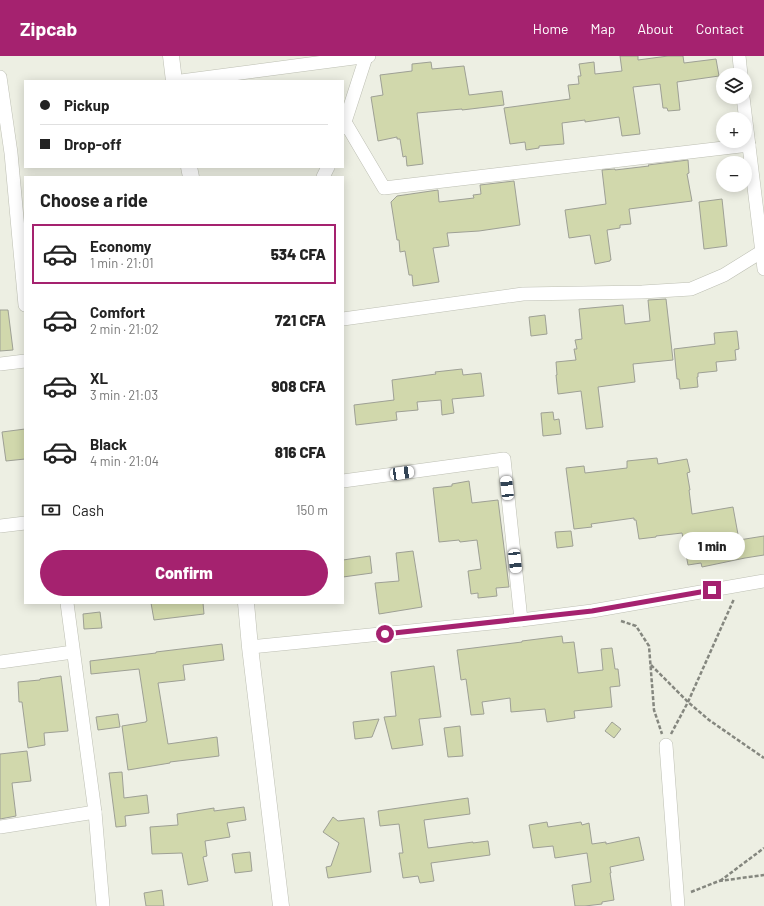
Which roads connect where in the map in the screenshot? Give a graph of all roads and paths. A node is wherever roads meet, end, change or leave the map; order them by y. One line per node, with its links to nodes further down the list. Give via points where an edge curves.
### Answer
1 (171, 56): 6 (street)
2 (368, 56): 7 (street); 8 (street)
3 (739, 56): 4 (street)
4 (740, 68)
5 (0, 77): 13 (street, via 11,153)
6 (174, 80)
7 (188, 80)
8 (344, 125): 9 (street, via 384,188)
9 (724, 148)
10 (749, 148): 11 (street)
11 (763, 252): 12 (street); 14 (street, via 724,275 691,289 523,294)
12 (764, 270)
13 (24, 294)
14 (344, 319)
15 (24, 361): 16 (street)
16 (0, 364)
17 (344, 481): 23 (street, via 504,459)
18 (24, 523): 19 (street)
19 (0, 526)
20 (761, 581): 23 (street, via 592,611); 29 (path, via 734,599)
21 (67, 604): 26 (street)
22 (246, 604): 25 (street)
23 (521, 620): 25 (street)
24 (621, 621): 28 (path, via 636,626 649,646)
25 (250, 648): 39 (street)
26 (74, 652): 27 (street); 32 (street)
27 (0, 662)
28 (651, 665): 29 (path); 30 (path, via 654,710)
29 (688, 702): 30 (path); 31 (path, via 709,720)
30 (666, 746): 37 (street)
31 (764, 758)
32 (95, 812): 33 (street); 38 (street)
33 (0, 827)
34 (764, 848): 36 (path)
35 (764, 875): 36 (path)
36 (719, 881): 37 (path)
37 (678, 902)
38 (102, 906)
39 (281, 906)

